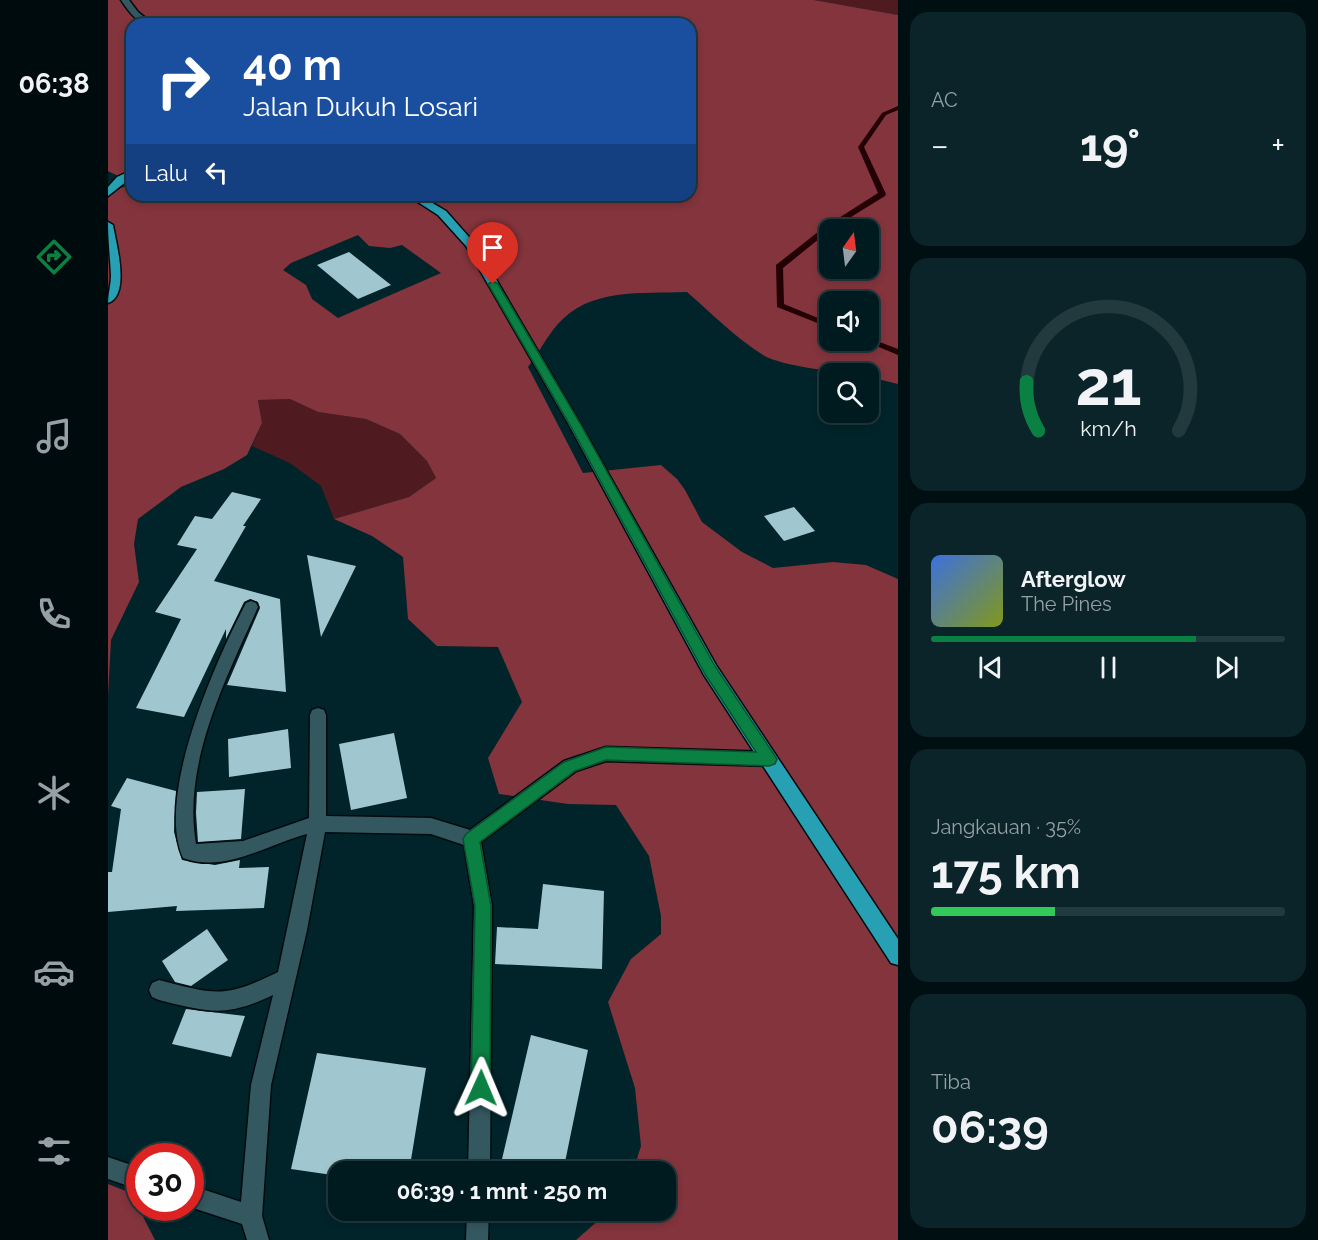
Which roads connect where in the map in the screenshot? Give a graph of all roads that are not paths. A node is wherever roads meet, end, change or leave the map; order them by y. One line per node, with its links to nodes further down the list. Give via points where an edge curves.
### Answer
1 (125, 0): 2 (street)
2 (141, 18)
3 (126, 176): 4 (main road)
4 (108, 193)
5 (422, 201): 10 (main road, via 442,213 471,245 710,670)
6 (108, 225): 7 (main road, via 117,278)
7 (108, 300)
8 (251, 607): 11 (street, via 202,724 188,781 183,836 189,852 209,853 248,848 297,828)
9 (318, 715): 11 (street)
10 (769, 759): 12 (street, via 606,753 570,766); 13 (main road)
11 (318, 824): 12 (street, via 431,826); 14 (street)
12 (471, 839): 16 (street, via 483,906)
13 (898, 956)
14 (287, 978): 15 (street, via 254,994 225,1002); 20 (street, via 261,1085)
15 (159, 990)
16 (479, 1161)
17 (108, 1168): 18 (street)
18 (126, 1174)
19 (204, 1201): 20 (street)
20 (251, 1216): 22 (street)
21 (478, 1221): 23 (street)
22 (258, 1240)
23 (477, 1240)

